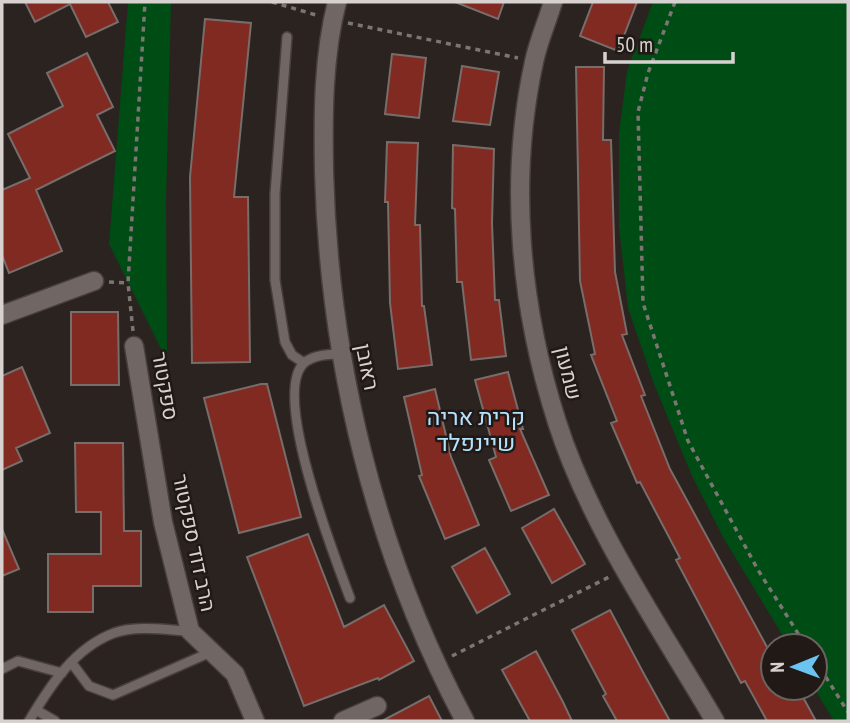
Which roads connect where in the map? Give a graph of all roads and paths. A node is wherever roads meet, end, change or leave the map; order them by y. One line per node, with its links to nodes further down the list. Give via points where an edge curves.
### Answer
1 (145, 2): 11 (path, via 128,282)
2 (272, 2): 6 (path)
3 (337, 2): 6 (street, ראובן)
4 (553, 2): 8 (street, שמעון)
5 (675, 2): 18 (path, via 638,112 643,303 688,441)
6 (332, 20): 8 (path); 12 (street, ראובן, via 323,120 325,220)
7 (287, 37): 13 (lane, via 275,194 275,280 285,342 292,355)
8 (534, 61): 15 (street, שמעון, via 522,144 521,236 530,315 557,423)
9 (94, 281): 10 (street)
10 (2, 315)
11 (134, 346): 14 (street, ספקטור)
12 (340, 354): 13 (lane); 21 (street, ראובן, via 366,472)
13 (304, 363): 16 (lane, via 294,385 295,412 314,491)
14 (150, 435): 17 (street, הרב דוד ספקטור, via 163,522)
15 (625, 568): 21 (path); 33 (street, שמעון)
16 (350, 598)
17 (190, 631): 19 (street, הרב דוד ספקטור); 20 (lane, via 115,633)
18 (797, 632)
19 (213, 650): 20 (lane, via 113,695 89,686); 30 (street, הרב דוד ספקטור, via 235,674)
20 (71, 662): 23 (lane)
21 (435, 665): 32 (street, ראובן)
22 (2, 669): 23 (lane, via 19,661)
23 (62, 673): 26 (lane)
24 (829, 682): 27 (path)
25 (377, 706): 31 (street)
26 (36, 710): 28 (lane); 29 (lane)
27 (848, 712)
28 (29, 721)
29 (55, 721)
30 (255, 721)
31 (343, 721)
32 (465, 721)
33 (715, 721)

